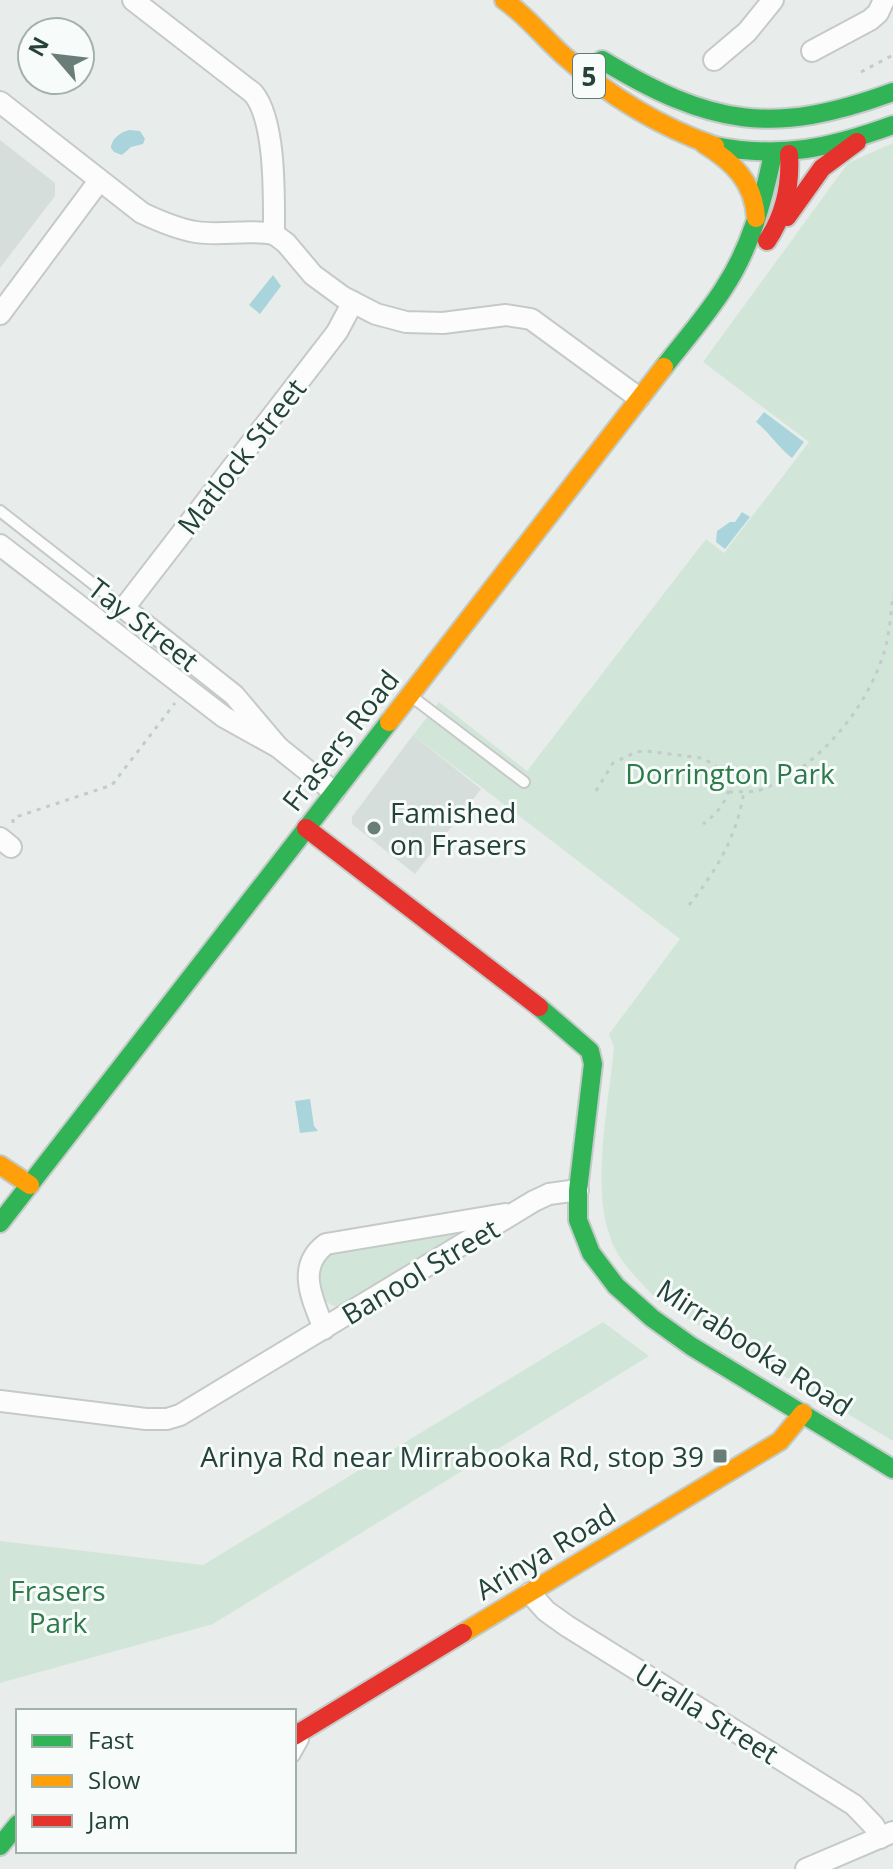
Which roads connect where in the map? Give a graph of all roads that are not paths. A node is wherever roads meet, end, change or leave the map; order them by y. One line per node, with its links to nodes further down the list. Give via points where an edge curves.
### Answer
1 (133, 0): 16 (street, via 262,104 268,123)
2 (504, 0): 5 (main road, 5)
3 (773, 0): 7 (street)
4 (884, 0): 6 (street, via 873,18)
5 (533, 22): 10 (main road, 5, via 686,106 737,118); 13 (main road, 5, via 561,53 622,103 665,129)
6 (812, 51)
7 (714, 60)
8 (893, 92): 10 (main road, 5, via 823,116)
9 (0, 102): 15 (street)
10 (782, 120): 14 (main road)
11 (893, 125): 12 (main road, 5)
12 (866, 137): 14 (main road, 5); 17 (main road, via 826,164)
13 (704, 144): 14 (main road, 5); 18 (main road, Frasers Road, via 737,168 753,193 755,220)
14 (781, 154): 17 (main road, Frasers Road, via 786,200); 18 (main road, Frasers Road)
15 (99, 181): 16 (street, via 142,213 167,224 197,232); 21 (street)
16 (274, 234): 20 (street, via 313,275)
17 (770, 237): 19 (main road, Frasers Road)
18 (747, 251): 19 (main road, Frasers Road)
19 (723, 290): 22 (main road, Frasers Road)
20 (353, 302): 22 (street, via 406,322 506,315 531,319); 25 (street, Matlock Street, via 337,332)
21 (0, 314)
22 (639, 398): 26 (main road, Frasers Road)
23 (0, 511): 25 (lane, Tay Street)
24 (0, 545): 27 (street, Tay Street, via 224,717)
25 (124, 608): 27 (street, Tay Street, via 234,695)
26 (410, 695): 28 (lane); 29 (main road, Frasers Road)
27 (278, 747): 29 (street, Tay Street)
28 (524, 782)
29 (334, 792): 30 (main road, Frasers Road)
30 (306, 828): 32 (main road, Frasers Road); 33 (main road, Mirrabooka Road, via 590,1051 593,1064)
31 (0, 1165): 32 (main road)
32 (30, 1185): 35 (main road, Frasers Road)
33 (578, 1190): 34 (street, Banool Street, via 549,1194); 38 (main road, Mirrabooka Road, via 578,1220 591,1253 616,1286 691,1346)
34 (516, 1212): 36 (street, Banool Street); 36 (street, Banool Street, via 326,1244 315,1254 307,1277)
35 (0, 1223)
36 (324, 1329): 37 (street, Banool Street, via 174,1417 137,1418)
37 (0, 1401)
38 (803, 1413): 39 (main road, Mirrabooka Road); 40 (main road, Arinya Road, via 780,1441)
39 (893, 1469)
40 (530, 1593): 41 (main road, Arinya Road); 43 (street, Uralla Street, via 567,1626 854,1805)
41 (302, 1732)
42 (16, 1826): 44 (main road)
43 (886, 1835): 45 (street)
44 (0, 1846)
45 (806, 1869)

